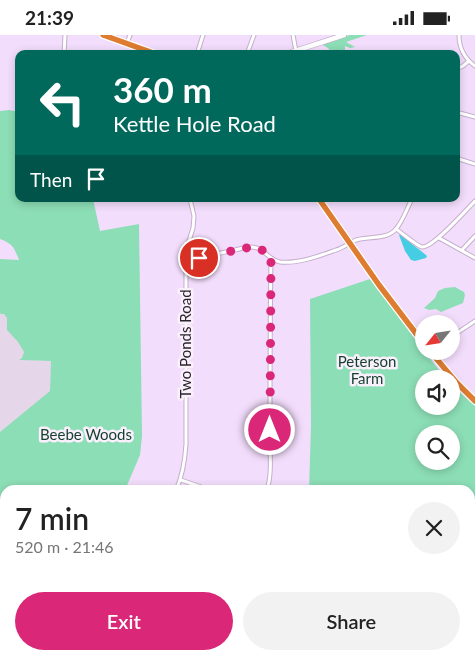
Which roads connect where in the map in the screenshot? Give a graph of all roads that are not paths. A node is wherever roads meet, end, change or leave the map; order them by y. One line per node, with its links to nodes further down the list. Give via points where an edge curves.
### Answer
1 (64, 35): 10 (street)
2 (103, 35): 9 (highway)
3 (130, 35): 9 (street)
4 (203, 35): 12 (street)
5 (254, 35): 13 (street)
6 (293, 35): 14 (street)
7 (344, 35): 15 (street)
8 (459, 35): 16 (street, via 460,47)
9 (127, 44): 11 (highway)
10 (64, 50)
11 (144, 50)
12 (198, 50)
13 (248, 50)
14 (296, 50)
15 (299, 50)
16 (469, 61): 17 (street); 18 (street)
17 (475, 66)
18 (460, 67)
19 (460, 113): 20 (street)
20 (475, 117)
21 (460, 159): 22 (street)
22 (475, 164)
23 (191, 202): 32 (street, Two Ponds Road, via 193,228)
24 (321, 202): 30 (highway)
25 (410, 202): 27 (street)
26 (474, 202): 29 (street)
27 (396, 229): 29 (street, via 423,247); 30 (street, via 388,235)
28 (475, 236): 31 (street)
29 (439, 238): 31 (street)
30 (350, 243): 33 (street, via 305,259 284,262); 37 (highway)
31 (461, 250): 34 (street)
32 (186, 257): 33 (street, via 199,258 251,247 262,250); 40 (street, Two Ponds Road, via 186,443)
33 (271, 258): 43 (street)
34 (475, 258)
35 (475, 321): 36 (street)
36 (460, 331)
37 (415, 332)
38 (438, 360): 39 (highway)
39 (475, 401)
40 (180, 481): 41 (street, Two Ponds Road); 42 (street)
41 (178, 485)
42 (193, 485)
43 (269, 485)

